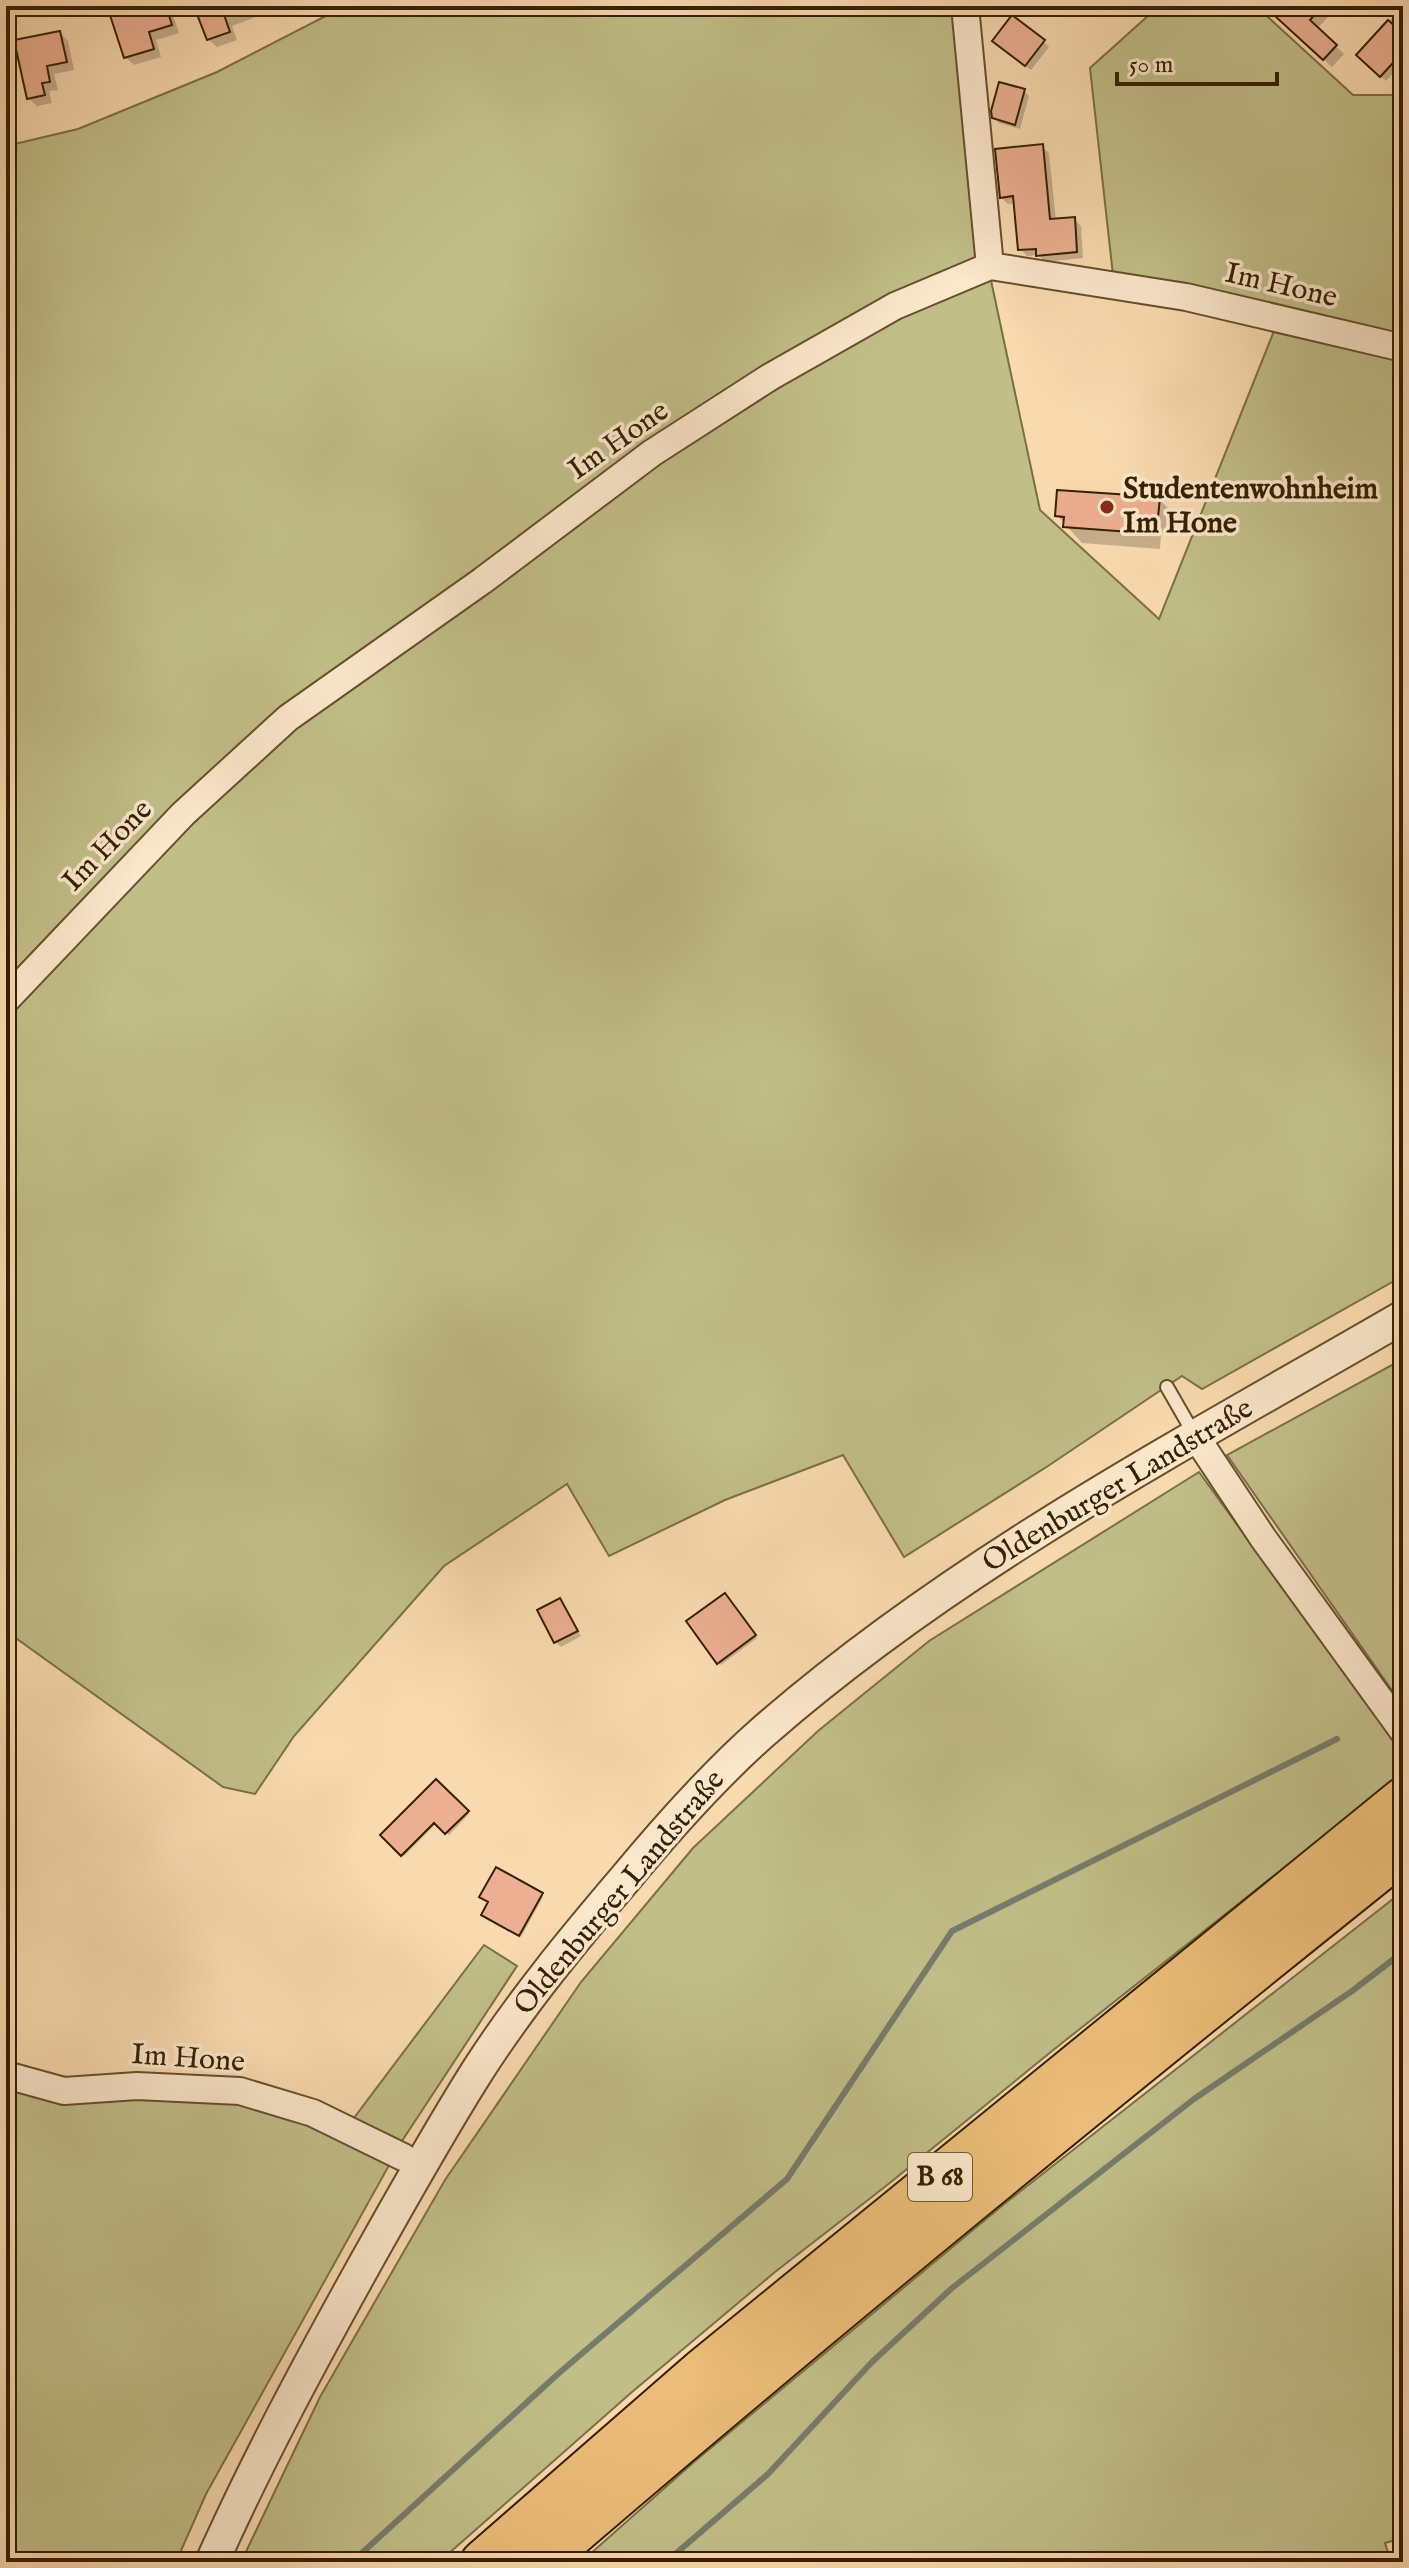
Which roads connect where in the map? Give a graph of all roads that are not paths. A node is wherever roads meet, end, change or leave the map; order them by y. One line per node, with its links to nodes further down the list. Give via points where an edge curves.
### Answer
1 (965, 6): 2 (street)
2 (990, 266): 3 (street, Im Hone, via 1200,300); 4 (street, Im Hone, via 895,306 770,377 652,453 288,718 183,814)
3 (1403, 348)
4 (6, 1000)
5 (1403, 1317): 7 (street, Oldenburger Landstraße)
6 (1167, 1387): 7 (lane)
7 (1196, 1437): 8 (street); 13 (street, Oldenburger Landstraße, via 919,1610 723,1769 666,1829 555,1962 479,2068 296,2388)
8 (1403, 1731)
9 (1403, 1799): 14 (highway, B 68, via 701,2371)
10 (1403, 1851): 15 (highway, B 68, via 1079,2111)
11 (6, 2075): 12 (street, Im Hone, via 64,2091 137,2086 240,2091 313,2113)
12 (403, 2157)
13 (212, 2562)
14 (482, 2562)
15 (541, 2562)

